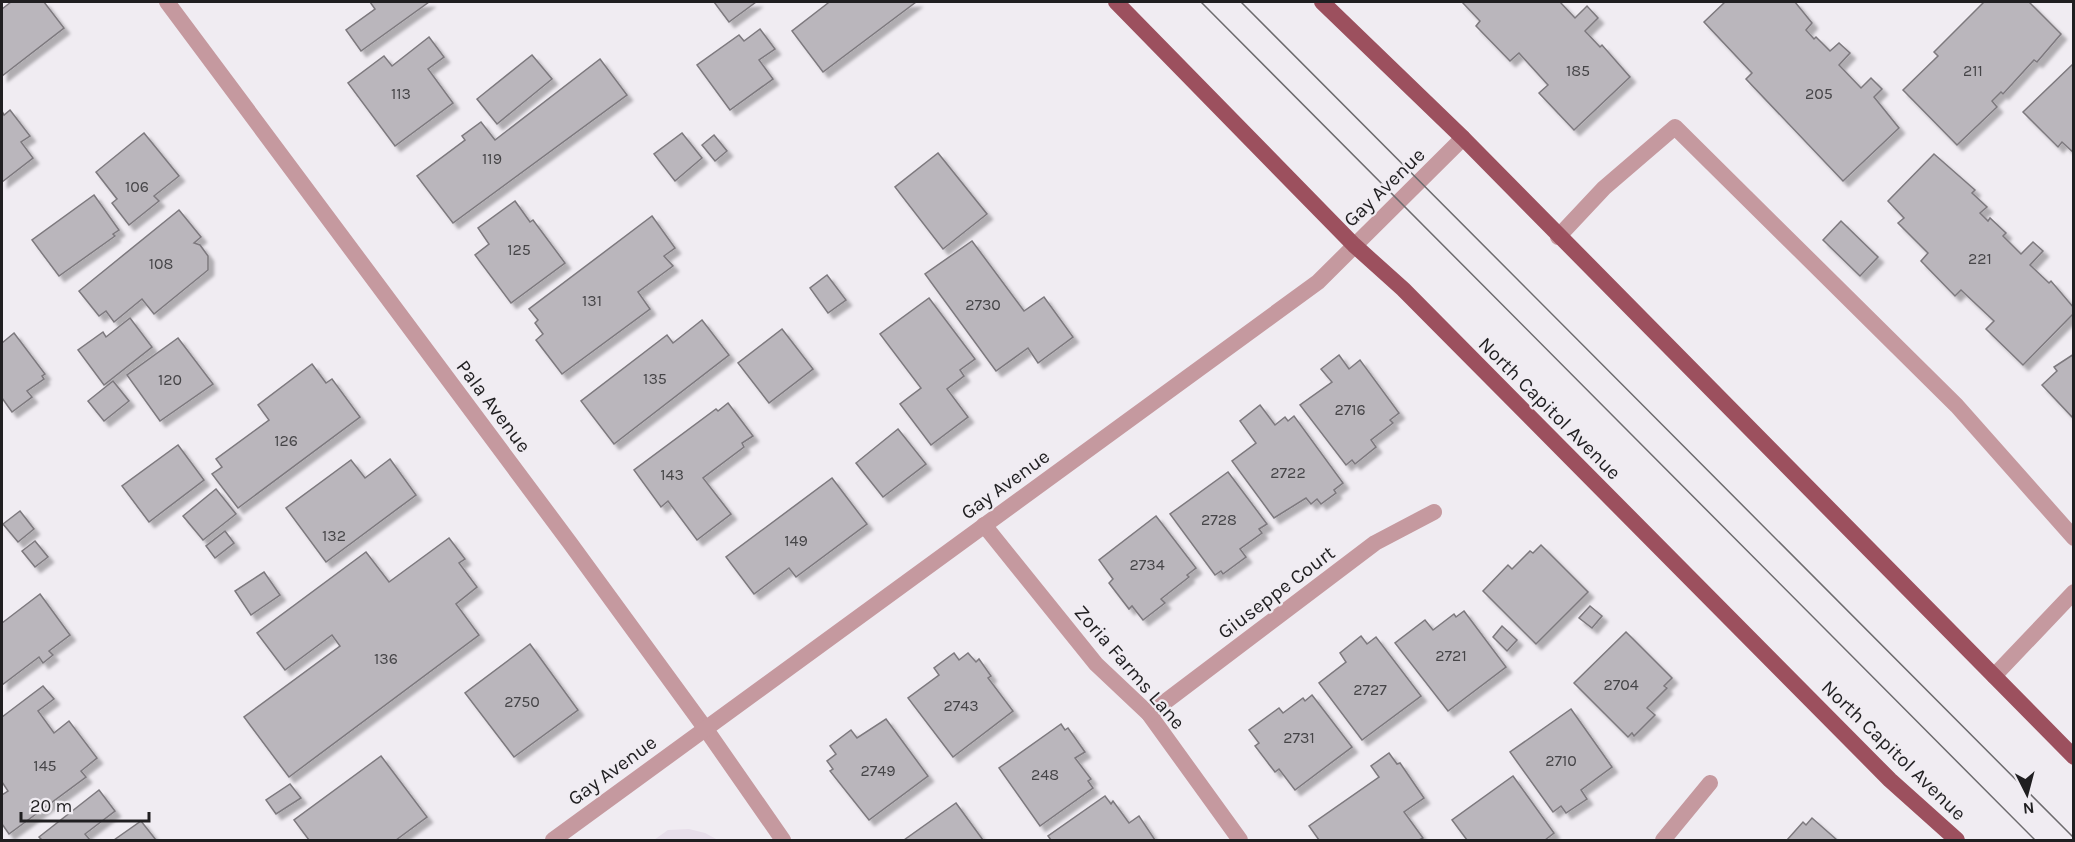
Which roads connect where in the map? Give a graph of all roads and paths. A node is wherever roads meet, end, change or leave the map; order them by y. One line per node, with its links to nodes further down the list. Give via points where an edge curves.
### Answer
1 (167, 2): 13 (street, Pala Avenue)
2 (1116, 2): 6 (main road, North Capitol Avenue)
3 (1322, 2): 4 (main road)
4 (1463, 138): 5 (main road); 6 (street, Gay Avenue)
5 (1558, 237): 9 (street, via 1604,188 1676,128 1957,406); 11 (main road)
6 (1354, 245): 8 (street, Gay Avenue, via 1318,282); 20 (main road, North Capitol Avenue, via 1890,780)
7 (1434, 512): 12 (street, Giuseppe Court, via 1375,543)
8 (984, 525): 12 (street, Zoria Farms Lane, via 1096,664); 13 (street, Gay Avenue)
9 (2073, 538)
10 (2073, 592): 11 (street)
11 (1994, 676): 14 (main road)
12 (1149, 714): 18 (street, Zoria Farms Lane)
13 (705, 728): 16 (street, Gay Avenue); 17 (street, Pala Avenue)
14 (2073, 757)
15 (1710, 783): 19 (street)
16 (553, 840)
17 (783, 840)
18 (1240, 840)
19 (1663, 840)
20 (1957, 840)

